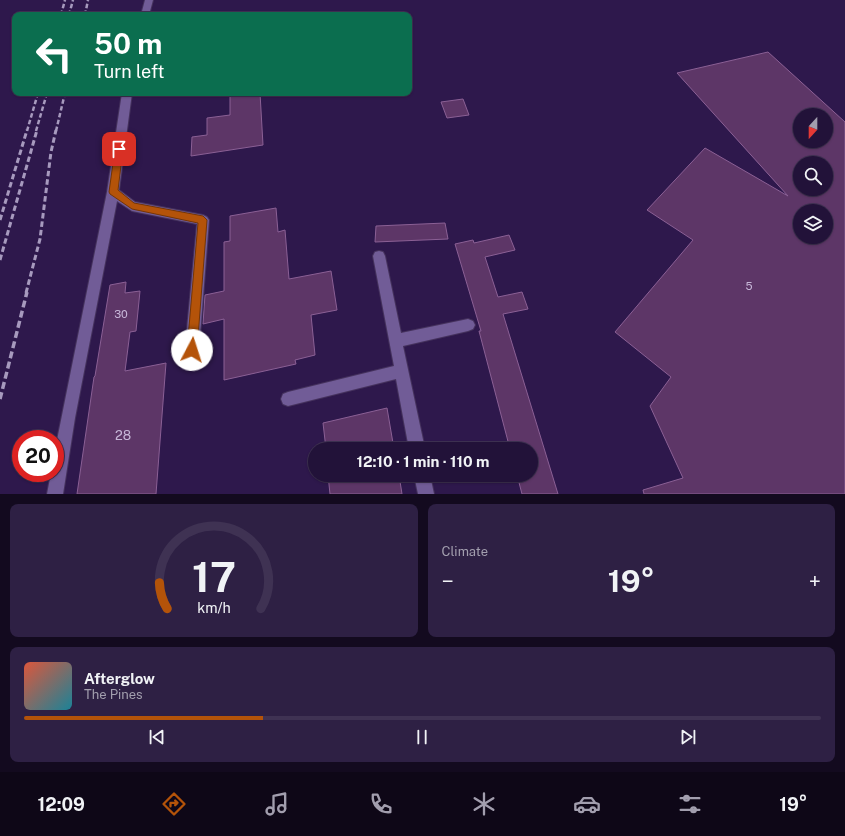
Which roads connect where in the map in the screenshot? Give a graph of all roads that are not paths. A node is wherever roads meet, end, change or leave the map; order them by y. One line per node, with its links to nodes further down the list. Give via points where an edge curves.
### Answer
1 (149, 0): 2 (lane)
2 (146, 12)
3 (127, 96): 4 (lane)
4 (113, 192): 8 (lane, via 132,206 203,220); 13 (lane)
5 (379, 256): 7 (lane)
6 (468, 325): 7 (lane)
7 (395, 341): 9 (lane)
8 (192, 350)
9 (401, 371): 10 (lane); 11 (lane)
10 (288, 399)
11 (416, 442)
12 (423, 482): 14 (lane)
13 (55, 494)
14 (426, 494)

